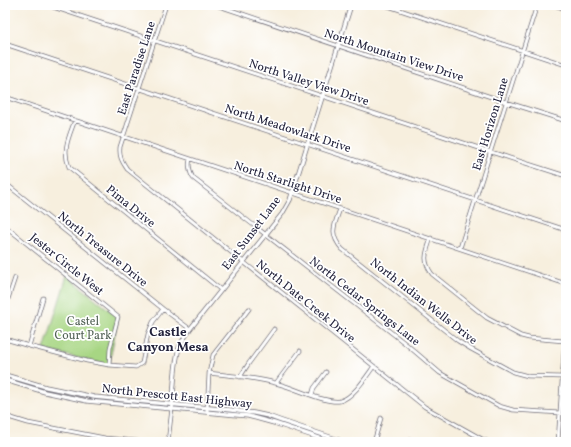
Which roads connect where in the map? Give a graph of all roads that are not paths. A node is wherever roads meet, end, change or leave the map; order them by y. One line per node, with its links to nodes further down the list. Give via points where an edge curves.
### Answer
1 (47, 5): 9 (street, North Valley View Drive)
2 (166, 5): 9 (street, East Paradise Lane)
3 (216, 5): 11 (street, North Mountain View Drive)
4 (350, 5): 11 (street, East Sunset Lane)
5 (385, 5): 12 (street)
6 (537, 5): 12 (street, East Horizon Lane)
7 (554, 5): 8 (street)
8 (566, 9)
9 (154, 40): 14 (street, East Paradise Lane); 15 (street, North Valley View Drive)
10 (5, 44): 14 (street, North Meadowlark Drive)
11 (338, 45): 15 (street, East Sunset Lane); 17 (street, North Mountain View Drive)
12 (522, 51): 13 (street); 17 (street, East Horizon Lane)
13 (566, 65)
14 (139, 88): 20 (street, East Paradise Lane); 21 (street, North Meadowlark Drive)
15 (322, 96): 21 (street, East Sunset Lane); 22 (street, North Valley View Drive)
16 (5, 98): 18 (street, North Starlight Drive)
17 (506, 102): 19 (street, North Mountain View Drive); 22 (street, East Horizon Lane)
18 (75, 120): 20 (street, North Starlight Drive); 37 (street, Pima Drive, via 65,156 69,167)
19 (566, 121)
20 (124, 137): 23 (street, North Starlight Drive); 34 (street, North Date Creek Drive, via 120,154 127,169)
21 (307, 144): 26 (street, East Sunset Lane); 27 (street, North Meadowlark Drive)
22 (491, 152): 24 (street, North Valley View Drive); 27 (street, East Horizon Lane)
23 (190, 159): 26 (street, North Starlight Drive); 31 (street, North Cedar Springs Lane, via 188,165 193,178)
24 (566, 176)
25 (5, 183): 40 (street, North Treasure Drive)
26 (292, 192): 28 (street, North Starlight Drive); 31 (street, East Sunset Lane, via 287,206)
27 (476, 201): 30 (street, North Meadowlark Drive); 33 (street, East Horizon Lane)
28 (340, 209): 32 (street, North Starlight Drive); 55 (street, North Indian Wells Drive, via 334,225 334,238 340,246 458,341 513,372 528,376)
29 (5, 226): 49 (street, Jester Circle West, via 118,316 110,348)
30 (566, 230)
31 (266, 234): 34 (street, East Sunset Lane); 62 (street, North Cedar Springs Lane, via 440,373 499,406 513,410)
32 (431, 238): 33 (street, North Starlight Drive); 46 (street, via 425,256 428,268 479,312 521,336)
33 (460, 248): 36 (street, North Starlight Drive)
34 (243, 262): 37 (street, East Sunset Lane); 50 (street, North Date Creek Drive)
35 (15, 278): 39 (street)
36 (566, 284)
37 (221, 290): 43 (street, East Sunset Lane)
38 (43, 298): 47 (street)
39 (5, 308)
40 (163, 309): 43 (street, North Treasure Drive); 49 (street, via 148,334 142,363 136,367)
41 (249, 309): 52 (street, via 213,355)
42 (566, 321): 46 (street)
43 (190, 329): 60 (street, East Sunset Lane, via 176,359)
44 (274, 329): 54 (street)
45 (5, 339): 47 (street)
46 (564, 341): 55 (street)
47 (29, 346): 49 (street)
48 (300, 351): 57 (street)
49 (109, 365)
50 (374, 366): 59 (street, via 351,395 330,401); 73 (street, North Date Creek Drive, via 425,407)
51 (326, 372): 59 (street)
52 (209, 374): 54 (street); 61 (street)
53 (5, 375): 58 (street, North Prescott East Highway)
54 (240, 376): 57 (street)
55 (562, 377): 62 (street)
56 (5, 380): 58 (street, North Prescott East Highway, via 45,392)
57 (276, 383): 59 (street)
58 (68, 395): 60 (street, North Prescott East Highway)
59 (312, 395)
60 (172, 407): 61 (street, North Prescott East Highway); 69 (street, East Sunset Lane)
61 (207, 410): 65 (street, North Prescott East Highway)
62 (560, 413): 74 (street)
63 (5, 416): 66 (street)
64 (381, 418): 72 (street)
65 (291, 426): 70 (street, North Prescott East Highway); 71 (street, North Prescott East Highway)
66 (104, 440): 67 (street)
67 (136, 442): 68 (street)
68 (147, 442)
69 (168, 442)
70 (331, 442)
71 (345, 442)
72 (374, 442)
73 (490, 442)
74 (558, 442)

